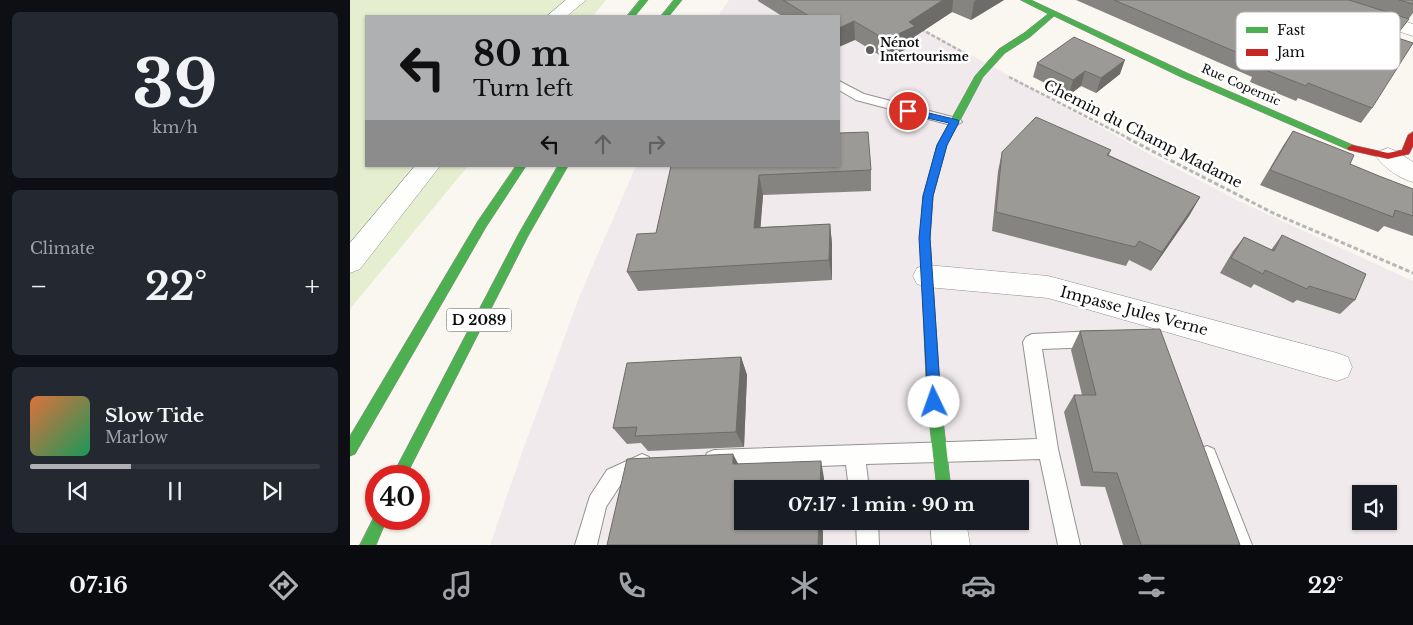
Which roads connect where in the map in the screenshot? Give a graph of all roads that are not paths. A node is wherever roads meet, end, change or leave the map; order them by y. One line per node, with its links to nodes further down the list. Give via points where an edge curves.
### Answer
1 (577, 0): 8 (street)
2 (644, 0): 9 (main road)
3 (678, 0): 10 (main road)
4 (1024, 0): 7 (main road, Rue Copernic)
5 (1319, 0): 6 (street)
6 (1357, 12)
7 (1052, 14): 14 (main road, via 987,66); 16 (main road, Rue Copernic, via 1357,150)
8 (557, 15)
9 (632, 15)
10 (666, 15)
11 (1400, 26): 12 (street)
12 (1413, 30)
13 (840, 86): 14 (lane, via 860,97)
14 (955, 122): 22 (main road, via 942,145 928,196)
15 (1413, 135): 16 (main road, via 1406,152)
16 (1388, 156): 20 (street)
17 (427, 167): 21 (street)
18 (520, 167): 26 (main road, D 2089, via 482,224)
19 (562, 167): 32 (main road, D 2089, via 518,244)
20 (1413, 174)
21 (350, 262)
22 (927, 276): 24 (street, Impasse Jules Verne, via 1048,287); 28 (main road)
23 (1111, 339): 27 (lane, via 1032,342)
24 (1337, 367)
25 (1199, 436): 43 (lane)
26 (350, 449)
27 (1048, 449): 28 (lane); 42 (lane)
28 (940, 451): 29 (lane); 34 (main road)
29 (855, 454): 30 (lane); 33 (lane)
30 (692, 461)
31 (663, 462): 39 (lane, via 644,463 614,477 597,503)
32 (405, 465)
33 (858, 480)
34 (943, 480)
35 (375, 530): 38 (main road)
36 (867, 530): 40 (lane)
37 (949, 530): 41 (street)
38 (368, 545)
39 (586, 545)
40 (868, 545)
41 (951, 545)
42 (1070, 545)
43 (1241, 545)

